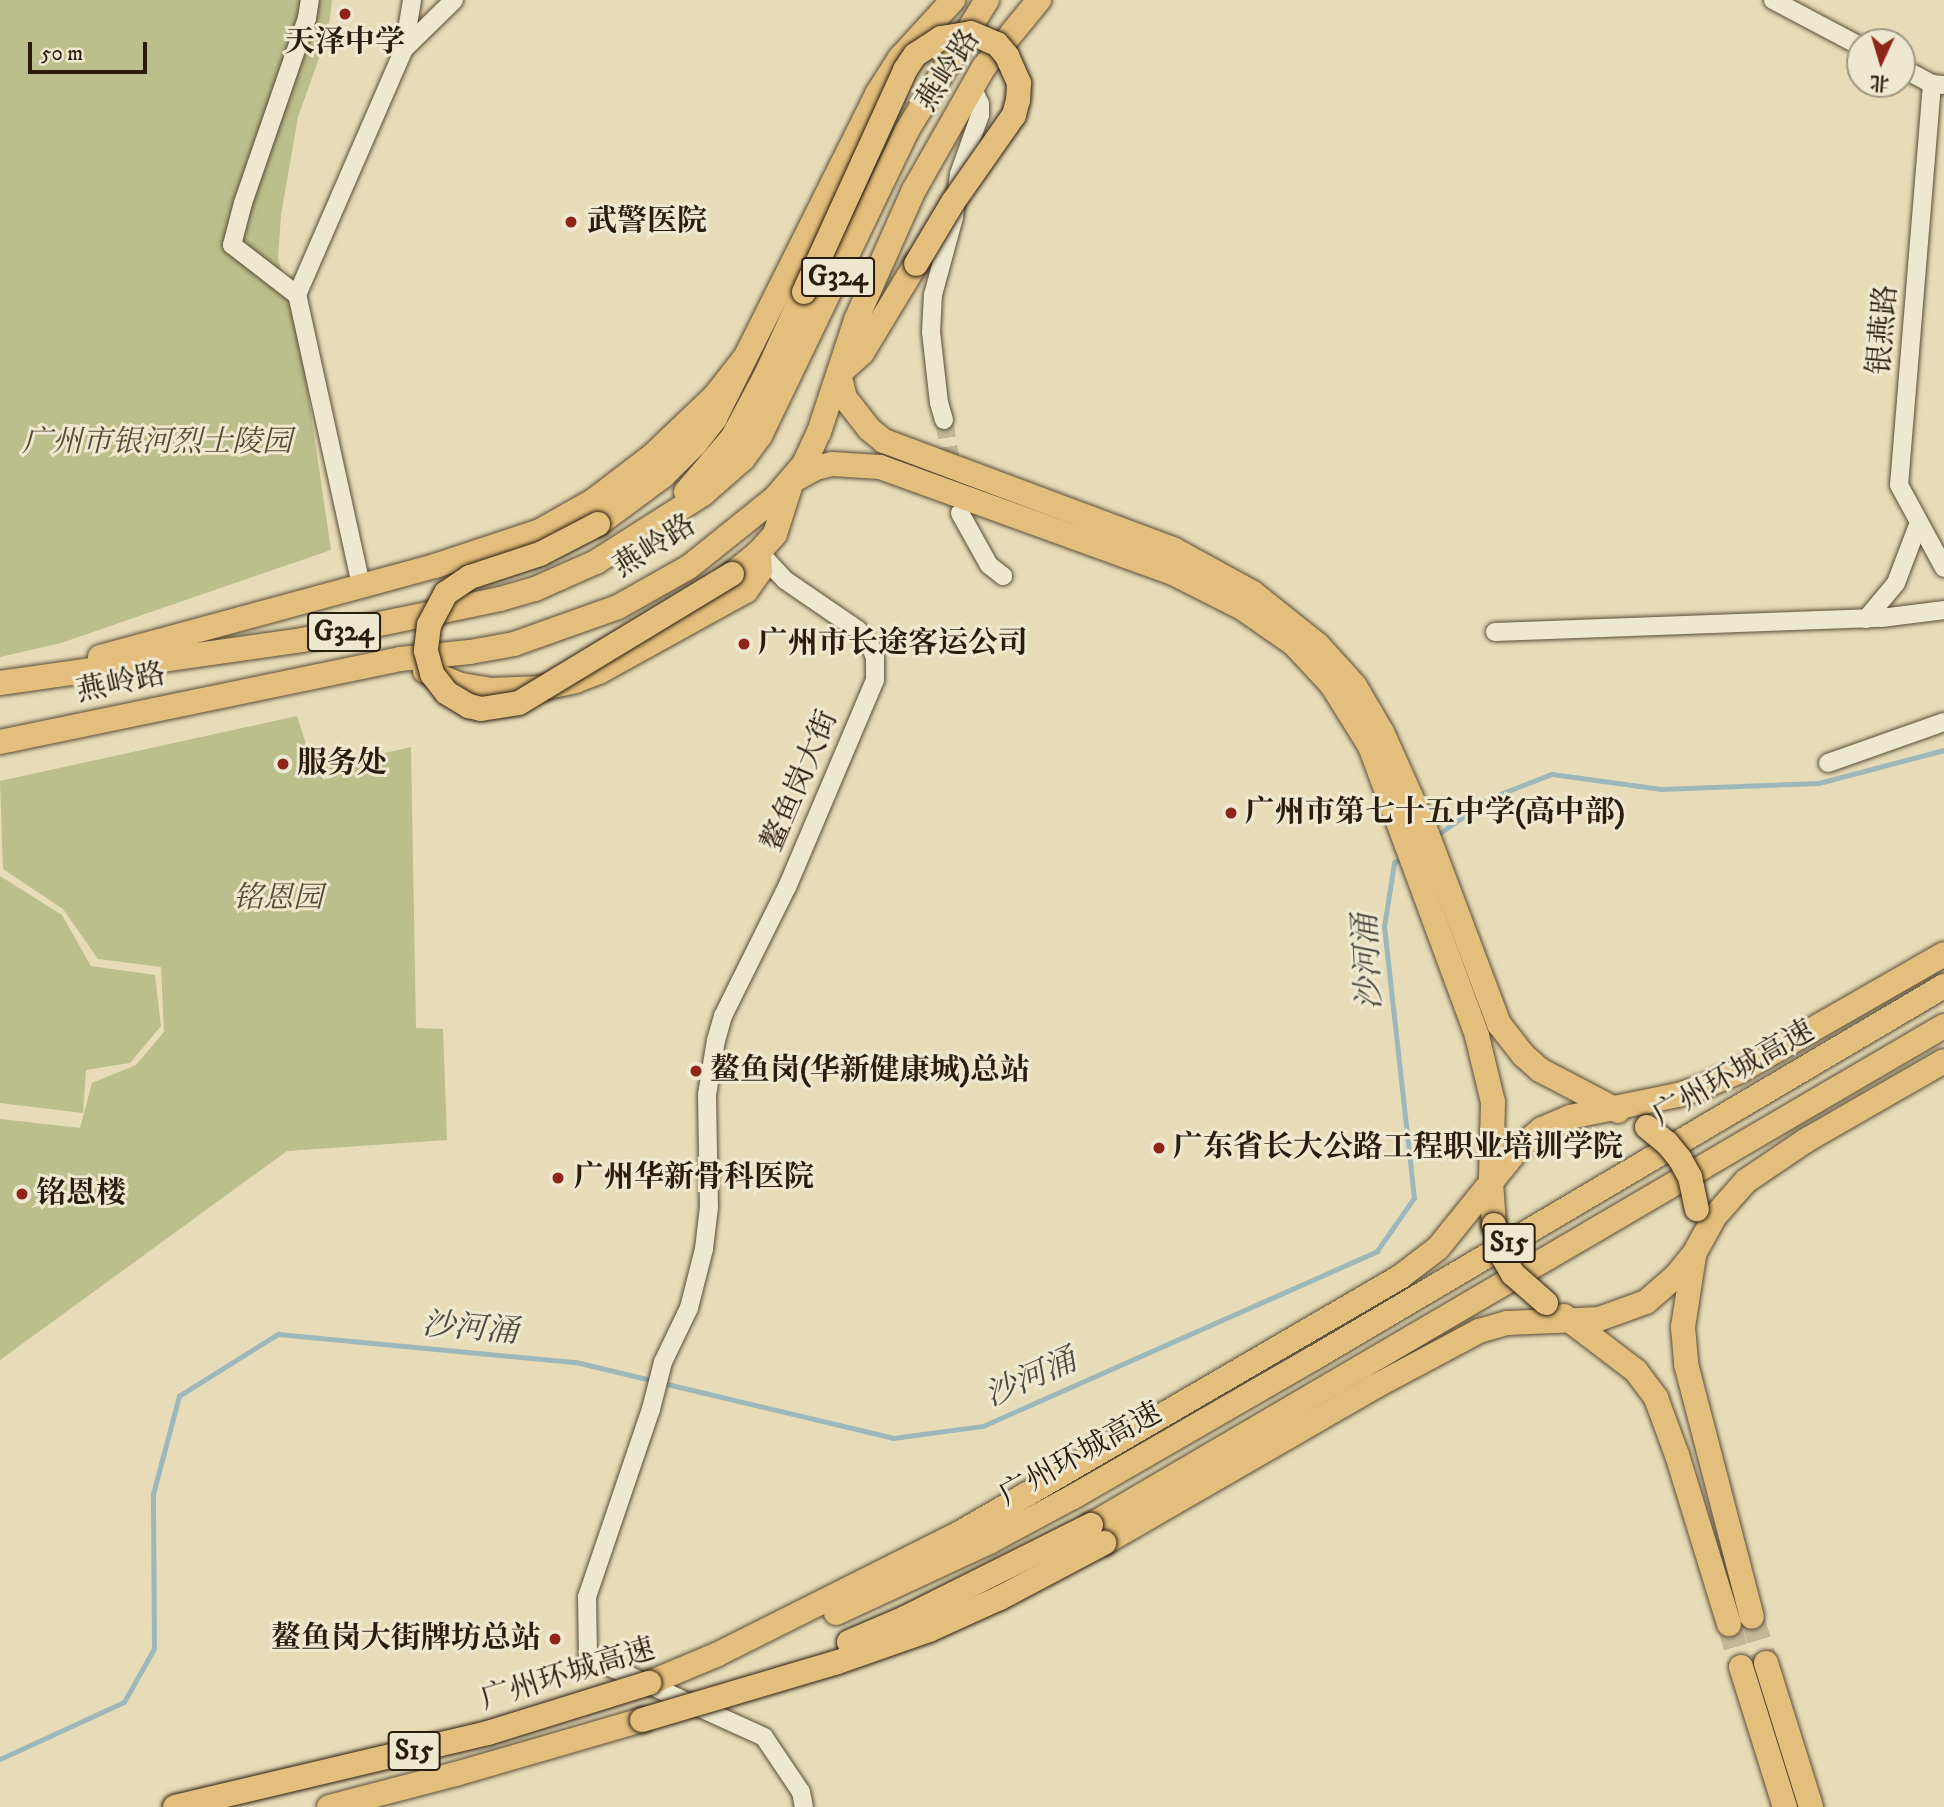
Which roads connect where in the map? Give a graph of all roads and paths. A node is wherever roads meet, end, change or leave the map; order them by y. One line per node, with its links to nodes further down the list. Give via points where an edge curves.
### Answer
1 (310, 0): 13 (street, via 232,245)
2 (412, 0): 9 (street)
3 (454, 0): 9 (street)
4 (953, 0): 14 (highway, via 900,58 877,94)
5 (987, 0): 19 (highway, 燕岭路 / G324, via 906,132 760,436 743,459 703,494)
6 (1039, 0): 12 (highway, 燕岭路 / G324)
7 (1776, 1): 8 (street)
8 (1846, 38)
9 (404, 49): 13 (street)
10 (1916, 75): 11 (street)
11 (1938, 85): 21 (street, 银燕路, via 1899,485)
12 (972, 87): 15 (highway, 燕岭路 / G324, via 914,190 856,320); 16 (street, via 981,115 959,174 954,217 933,295 931,332)
13 (297, 295): 25 (street)
14 (744, 359): 22 (highway, bridge, via 715,418 654,483 598,524 540,554 470,577 446,593 433,614 426,639 427,663 439,685 457,700 481,709 519,703 732,574); 25 (highway, via 715,396 652,456 569,516 509,544)
15 (839, 374): 17 (highway, 燕岭路 / G324, via 818,432); 19 (highway, bridge, via 862,353 953,202 1014,115 1018,83 997,44 971,33 942,37 915,55 733,437); 20 (highway, via 845,398 884,441)
16 (944, 420)
17 (792, 481): 20 (highway, via 832,464 880,467); 22 (highway, via 775,534); 29 (highway, 燕岭路 / G324, via 690,567 618,607 514,644)
18 (960, 513): 24 (street, via 989,565)
19 (655, 524): 30 (highway, 燕岭路 / G324, via 585,567 500,599 276,644)
20 (1077, 524): 38 (highway, via 1185,555 1253,593 1304,632 1355,686 1382,732 1425,828 1499,1024); 40 (highway, via 1235,604 1284,636 1332,685 1359,725 1384,779 1477,1036)
21 (1918, 525): 23 (street, 银燕路); 27 (street, via 1896,583)
22 (760, 552): 29 (highway, via 760,571 746,591 575,681 543,688 489,690 462,685); 64 (street, 鳌鱼岗大街, via 785,580 858,630 875,658 875,680 786,887 723,1016 709,1071 709,1207 704,1249 690,1308 663,1362 587,1597 588,1657 764,1737 801,1792)
23 (1944, 568)
24 (1003, 576)
25 (361, 585): 30 (highway)
26 (1944, 610): 27 (street)
27 (1866, 619): 28 (street)
28 (1495, 632)
29 (400, 659): 32 (highway, 燕岭路 / G324)
30 (7, 681)
31 (1944, 722): 33 (street)
32 (0, 742)
33 (1828, 763)
34 (1944, 954): 39 (highway, via 1740,1071)
35 (1944, 986): 60 (highway, 广州环城高速 / S15, via 1073,1497 858,1604)
36 (1944, 1026): 61 (highway, S15, bridge, via 1091,1525 872,1633)
37 (1944, 1061): 46 (highway, via 1762,1168)
38 (1540, 1070): 39 (highway, via 1614,1095); 41 (highway)
39 (1678, 1095): 41 (highway)
40 (1493, 1102): 45 (highway); 48 (highway, via 1479,1180)
41 (1613, 1108): 42 (highway); 43 (highway)
42 (1588, 1114): 43 (highway, via 1620,1117); 44 (highway, via 1551,1124)
43 (1647, 1128): 46 (highway, bridge, via 1680,1159)
44 (1518, 1149): 45 (highway); 47 (highway, via 1498,1185)
45 (1491, 1181): 47 (highway); 48 (highway)
46 (1706, 1217): 49 (highway); 50 (highway); 54 (highway)
47 (1494, 1225): 51 (highway, bridge, via 1513,1274)
48 (1455, 1228): 60 (highway, via 1401,1278 993,1514 716,1655)
49 (1694, 1254): 50 (highway); 54 (highway)
50 (1676, 1276): 52 (highway, via 1646,1302)
51 (1541, 1313): 52 (highway); 53 (highway); 55 (highway); 61 (highway, bridge, via 1458,1341 1083,1556 954,1620 847,1659)
52 (1620, 1313): 53 (highway)
53 (1571, 1320): 55 (highway)
54 (1683, 1327): 56 (highway, via 1688,1379)
55 (1608, 1350): 57 (highway, via 1636,1371 1656,1398)
56 (1752, 1617)
57 (1729, 1624)
58 (1766, 1663): 66 (highway)
59 (1741, 1667): 65 (highway)
60 (649, 1683): 62 (highway, 广州环城高速 / S15, bridge, via 488,1733)
61 (642, 1720): 63 (highway, S15)
62 (175, 1807)
63 (329, 1807)
64 (804, 1807)
65 (1785, 1807)
66 (1811, 1807)

